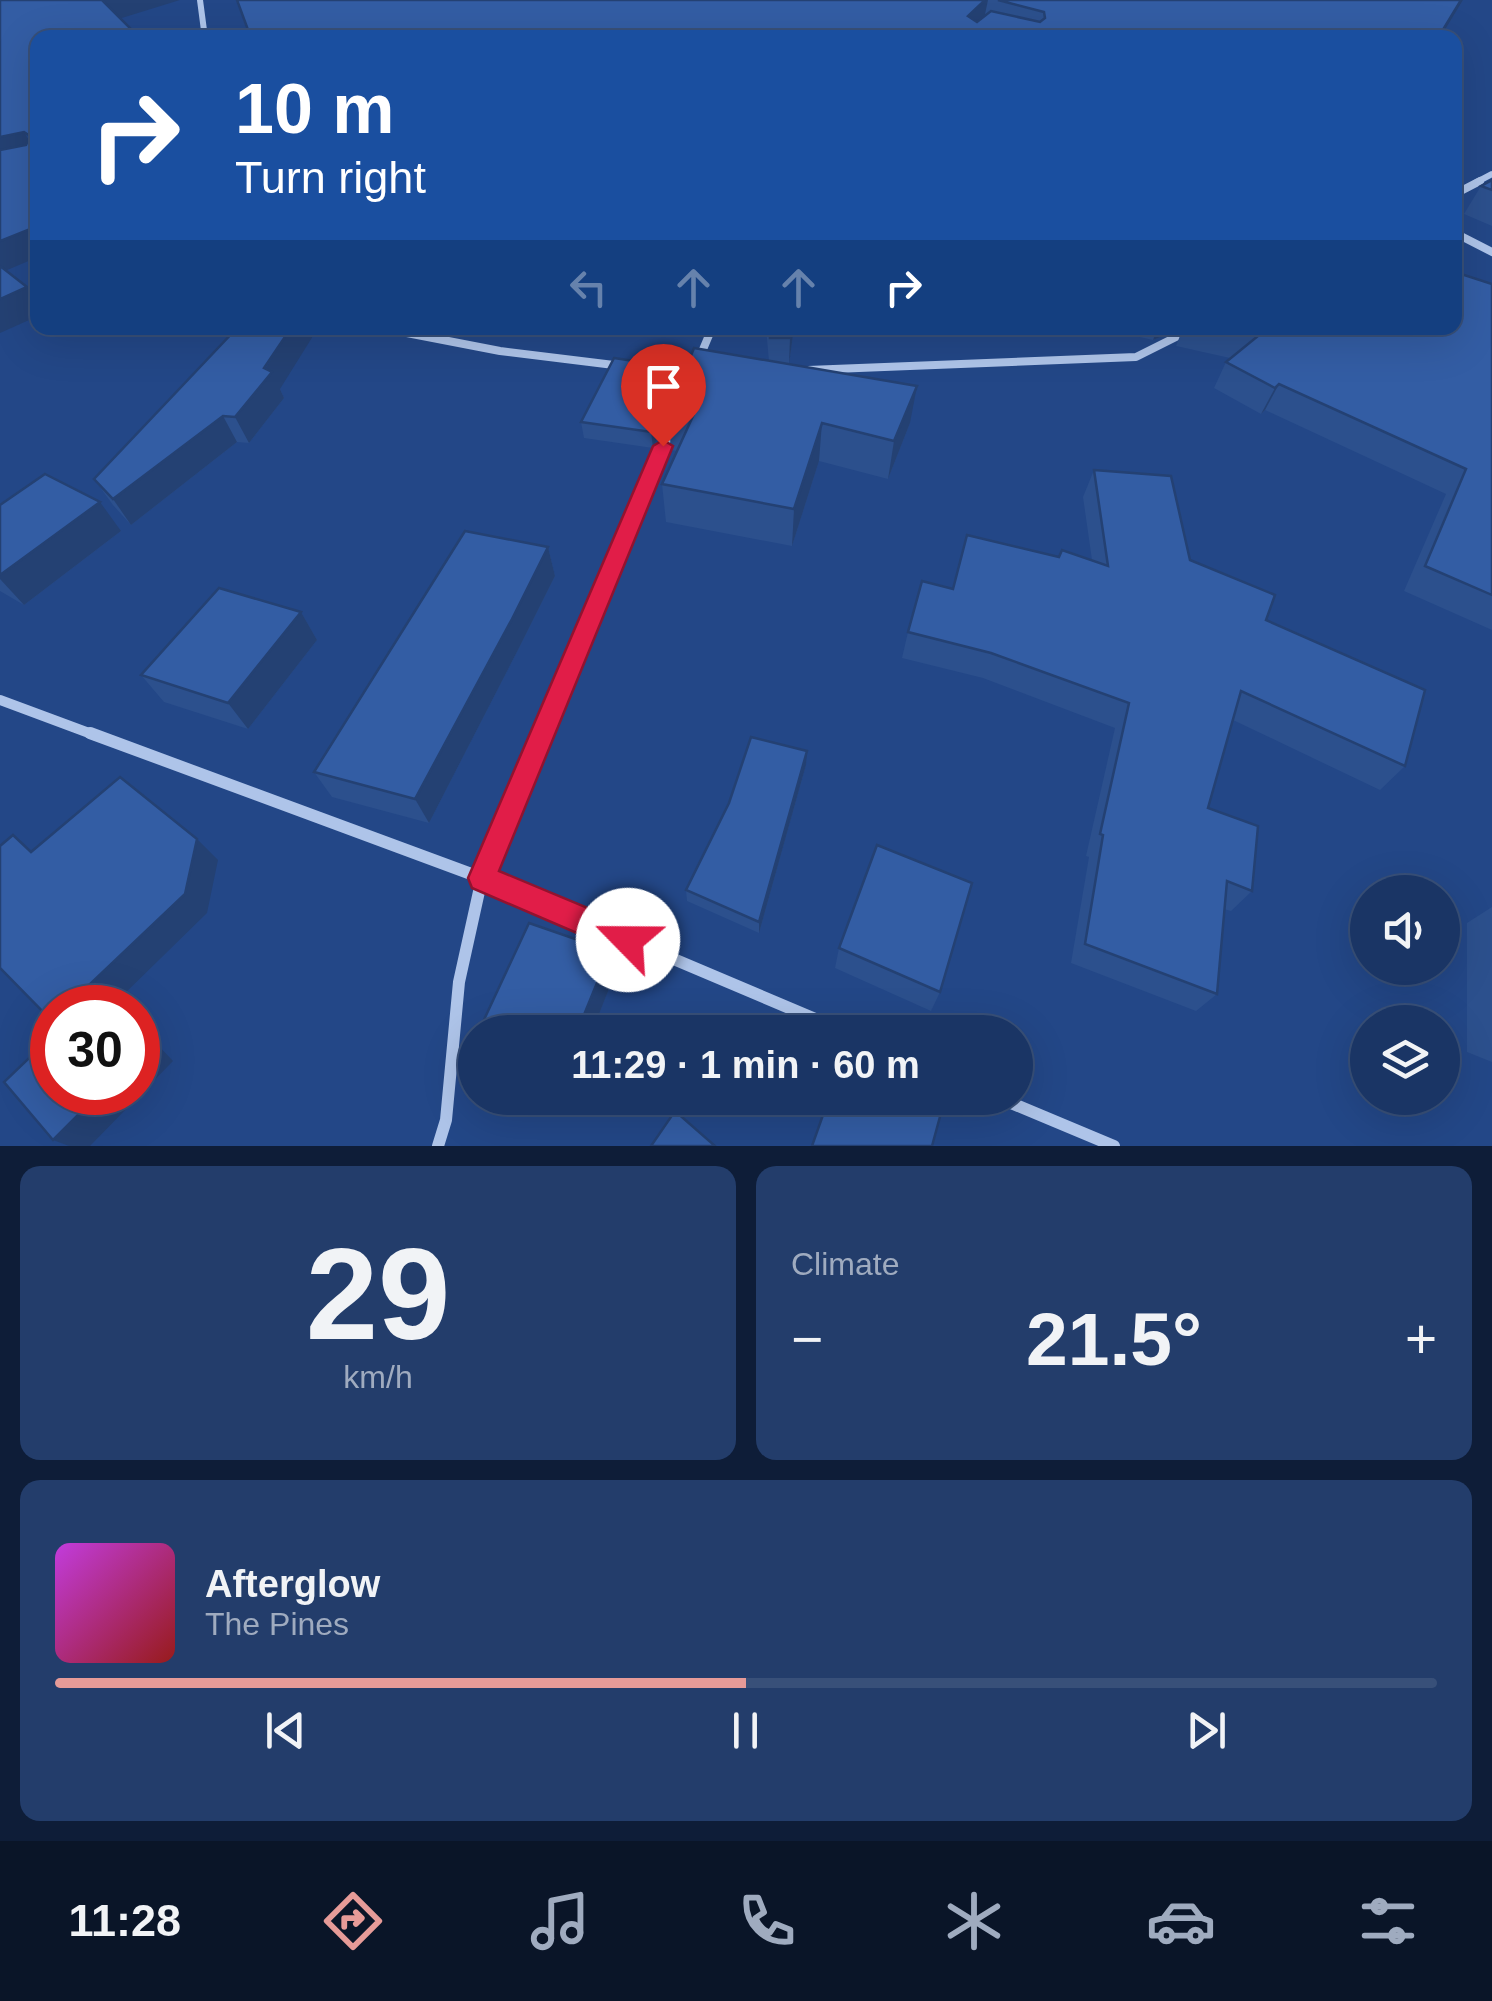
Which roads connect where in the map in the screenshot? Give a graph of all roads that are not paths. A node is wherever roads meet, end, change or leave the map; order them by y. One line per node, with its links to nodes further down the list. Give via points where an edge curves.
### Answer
1 (200, 0): 2 (street)
2 (204, 30)
3 (1492, 174): 4 (street)
4 (1462, 190)
5 (1462, 237): 6 (street)
6 (1492, 252)
7 (417, 335): 10 (street)
8 (709, 335): 12 (street)
9 (1180, 335): 11 (street, via 1136,357)
10 (635, 368)
11 (789, 371)
12 (693, 375)
13 (678, 410): 15 (street)
14 (0, 700): 15 (street)
15 (482, 878): 16 (street); 18 (street, via 459,982)
16 (806, 1015)
17 (1033, 1112): 19 (street)
18 (438, 1146)
19 (1114, 1146)

